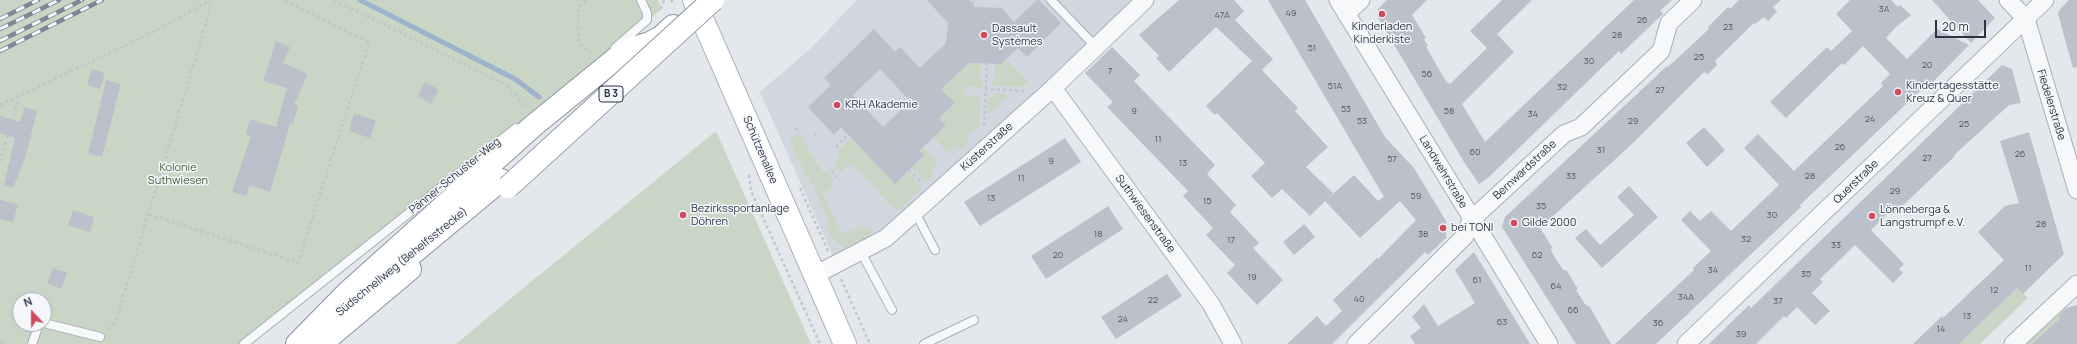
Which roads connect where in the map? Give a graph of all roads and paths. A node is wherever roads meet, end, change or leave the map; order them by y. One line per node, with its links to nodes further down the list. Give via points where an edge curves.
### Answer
1 (285, 0): 41 (path, via 369,42 298,263)
2 (334, 0): 25 (path, via 506,84)
3 (586, 0): 18 (path, via 578,8 579,43)
4 (642, 0): 18 (lane, via 647,20)
5 (975, 0): 14 (path)
6 (1051, 0): 17 (lane)
7 (1145, 0): 17 (street, Küsterstraße)
8 (1360, 0): 15 (street)
9 (1693, 0): 42 (street, Bernwardstraße, via 1669,23 1661,51 1581,127 1564,134)
10 (2008, 0): 16 (street)
11 (2046, 0): 16 (street, Querstraße)
12 (210, 1): 23 (path, via 153,32); 41 (path)
13 (701, 1): 38 (main road, B 3); 45 (main road, Schützenallee); 57 (main road, via 661,37 619,56 533,126 347,293)
14 (972, 4)
15 (1342, 7): 42 (street, Landwehrstraße)
16 (2026, 19): 39 (street, Fiedelerstraße); 66 (street, Querstraße)
17 (1096, 47): 20 (street, Küsterstraße)
18 (600, 60)
19 (987, 63): 21 (path)
20 (1053, 88): 40 (street, Küsterstraße); 63 (street, Suthwiesenstraße, via 1211,304)
21 (986, 89): 22 (path); 27 (path)
22 (1024, 91)
23 (19, 97): 24 (path); 33 (path)
24 (0, 105)
25 (533, 114): 56 (lane, Pänner-Schuster-Weg)
26 (800, 127): 28 (path)
27 (984, 128)
28 (795, 130)
29 (814, 133): 31 (path)
30 (848, 134): 32 (path)
31 (818, 137)
32 (836, 147)
33 (0, 162)
34 (908, 170): 37 (path)
35 (832, 171): 36 (path)
36 (837, 177)
37 (919, 181)
38 (505, 183): 58 (main road, Südschnellweg (Behelfsstrecke) / B 3); 59 (main road, Südschnellweg (Behelfsstrecke) / B 3)
39 (2077, 190)
40 (915, 212): 43 (lane); 44 (street, Küsterstraße, via 886,238)
41 (148, 214): 52 (path, via 116,321)
42 (1472, 220): 64 (street, Bernwardstraße, via 1465,236); 65 (street, Landwehrstraße)
43 (935, 250)
44 (860, 252): 45 (street, Küsterstraße); 48 (lane)
45 (815, 275): 61 (main road, Schützenallee)
46 (794, 284): 60 (path)
47 (2077, 284): 67 (street)
48 (892, 310)
49 (974, 320): 62 (lane)
50 (52, 325): 52 (lane)
51 (36, 332): 55 (lane)
52 (100, 338)
53 (0, 342): 54 (path)
54 (6, 344)
55 (32, 344)
56 (244, 344)
57 (297, 344)
58 (301, 344)
59 (321, 344)
60 (820, 344)
61 (845, 344)
62 (924, 344)
63 (1233, 344)
64 (1356, 344)
65 (1549, 344)
66 (1686, 344)
67 (2013, 344)

